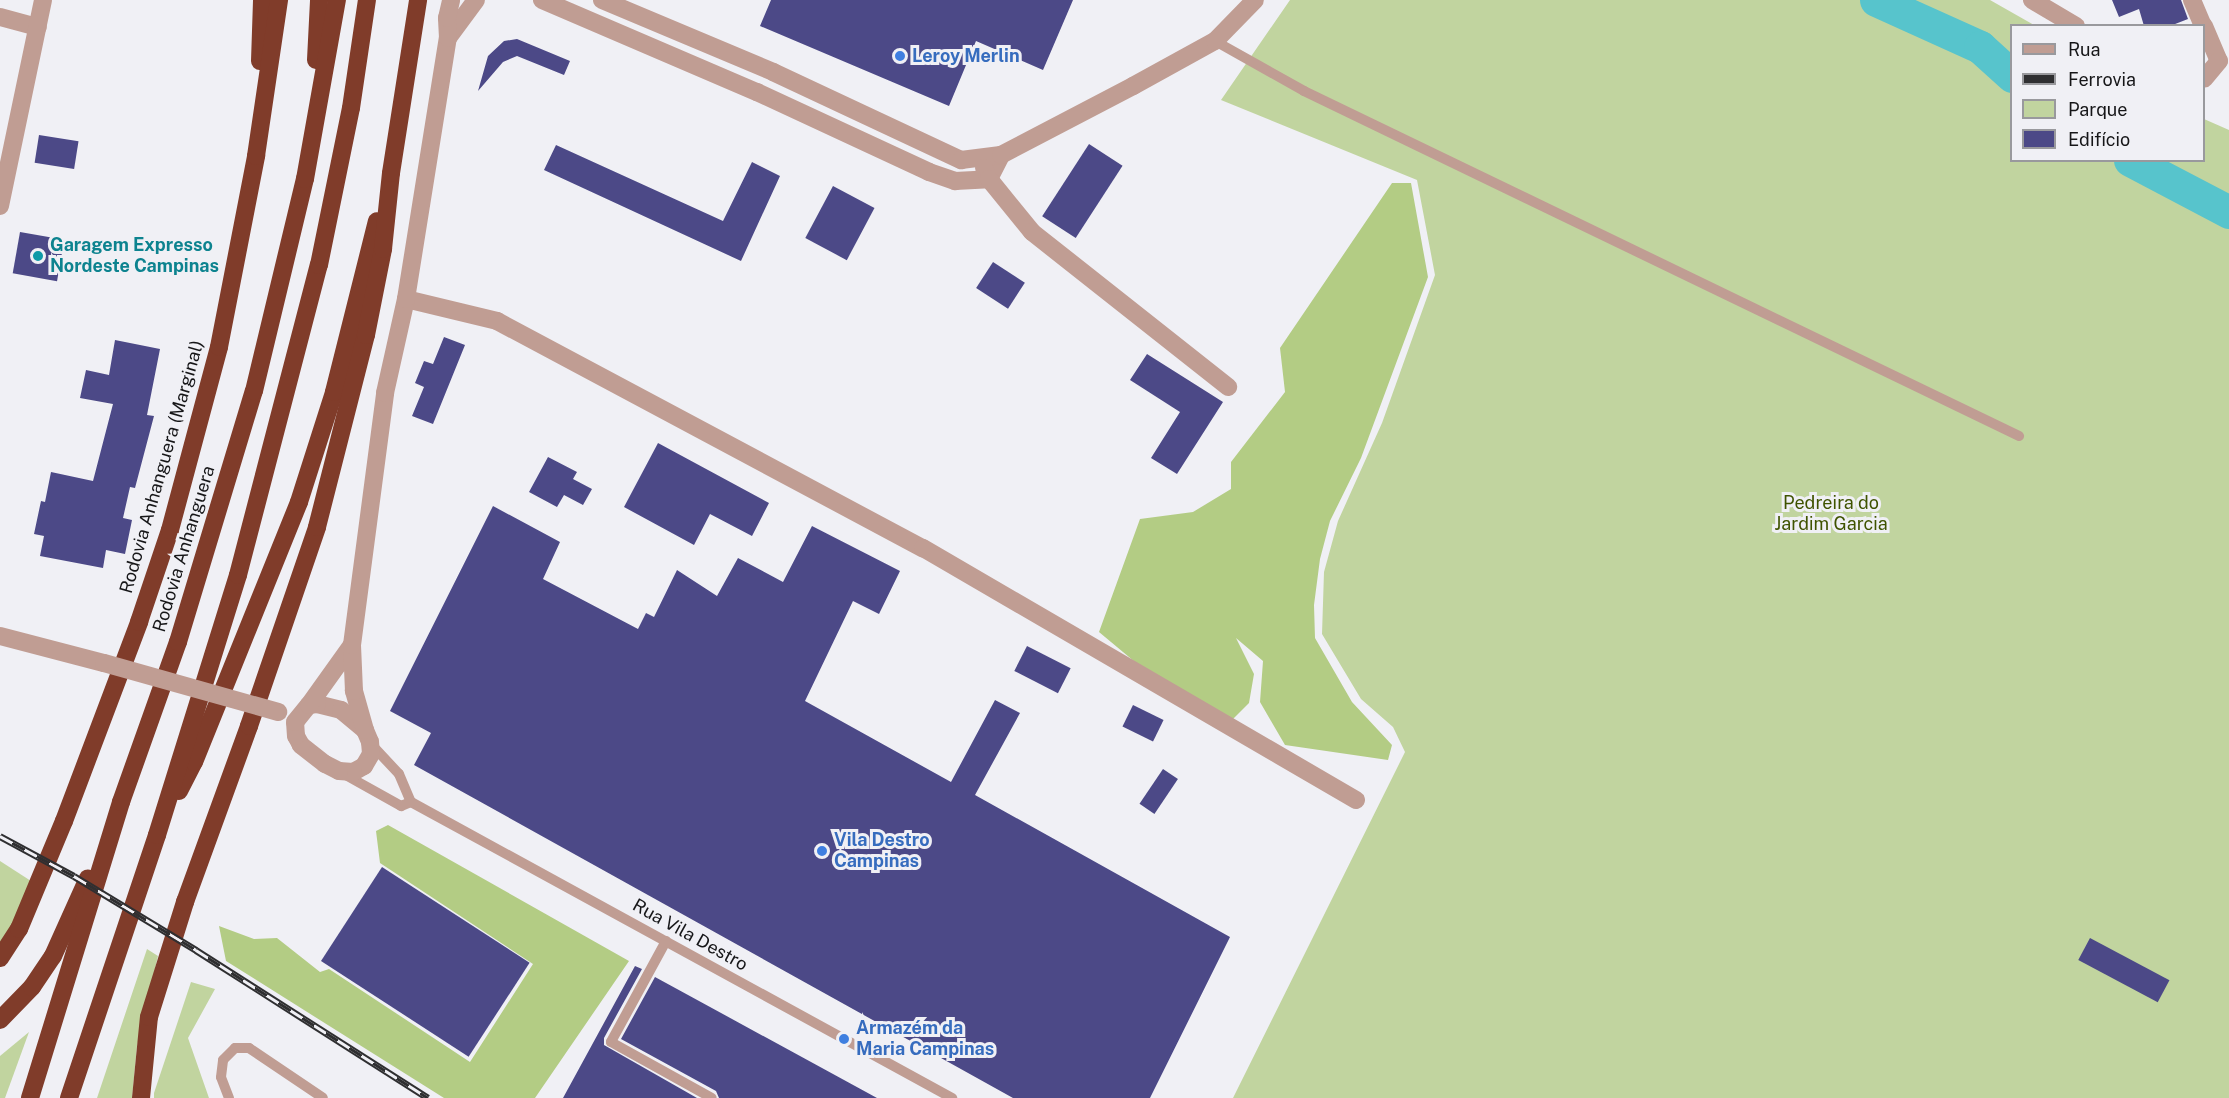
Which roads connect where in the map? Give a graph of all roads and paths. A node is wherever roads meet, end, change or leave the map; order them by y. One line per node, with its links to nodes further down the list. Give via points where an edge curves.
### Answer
1 (43, 0): 18 (street)
2 (262, 0): 24 (highway)
3 (279, 0): 24 (highway, Rodovia Anhanguera (Marginal))
4 (319, 0): 27 (highway)
5 (337, 0): 27 (highway, Rodovia Anhanguera)
6 (367, 0): 42 (highway, via 349,119 289,387 238,575)
7 (418, 0): 26 (highway)
8 (451, 0): 20 (street)
9 (476, 0): 20 (street)
10 (542, 0): 28 (street, via 757,92 929,172 955,181)
11 (602, 0): 25 (street, via 773,72 961,160)
12 (1256, 0): 21 (street)
13 (2032, 0): 16 (street)
14 (2192, 0): 17 (street)
15 (0, 16): 18 (street)
16 (2073, 24)
17 (2202, 24)
18 (38, 27): 29 (street)
19 (2205, 30): 22 (street, via 2219,61)
20 (448, 38): 30 (street)
21 (1215, 41): 23 (street); 32 (lane, via 1315,96)
22 (2205, 78)
23 (1001, 155): 25 (street); 28 (street)
24 (256, 156): 44 (highway, Rodovia Anhanguera (Marginal), via 219,347 170,530 64,821 19,929)
25 (980, 159): 28 (street)
26 (391, 173): 42 (highway, via 334,392 298,502 194,762); 48 (highway, via 383,249 366,335 317,527 149,1017)
27 (305, 179): 40 (highway, Rodovia Anhanguera, via 250,403 178,642)
28 (989, 179): 31 (street, via 1032,232)
29 (0, 206)
30 (406, 299): 34 (street, via 384,393); 39 (street, via 497,321 923,548)
31 (1228, 387)
32 (2019, 436)
33 (0, 636): 36 (street, bridge, via 278,712)
34 (352, 645): 35 (street); 37 (street, via 354,691)
35 (309, 705): 36 (street); 37 (street, via 337,708)
36 (295, 722): 38 (street, via 301,745)
37 (367, 736): 38 (street, via 371,754 364,766 353,772); 41 (lane, via 399,774)
38 (339, 771): 41 (lane, Rua Vila Destro, via 401,806)
39 (1356, 800)
40 (121, 802): 45 (highway, via 53,956 32,987); 46 (highway, Rodovia Anhanguera)
41 (411, 802): 43 (lane, Rua Vila Destro)
42 (157, 835): 47 (highway)
43 (666, 942): 51 (lane, via 611,1042); 52 (lane, Rua Vila Destro)
44 (0, 958)
45 (0, 1020)
46 (30, 1098)
47 (69, 1098)
48 (141, 1098)
49 (229, 1098): 50 (lane, via 221,1077 223,1060 235,1047 249,1048)
50 (323, 1098)
51 (712, 1098)
52 (952, 1098)

